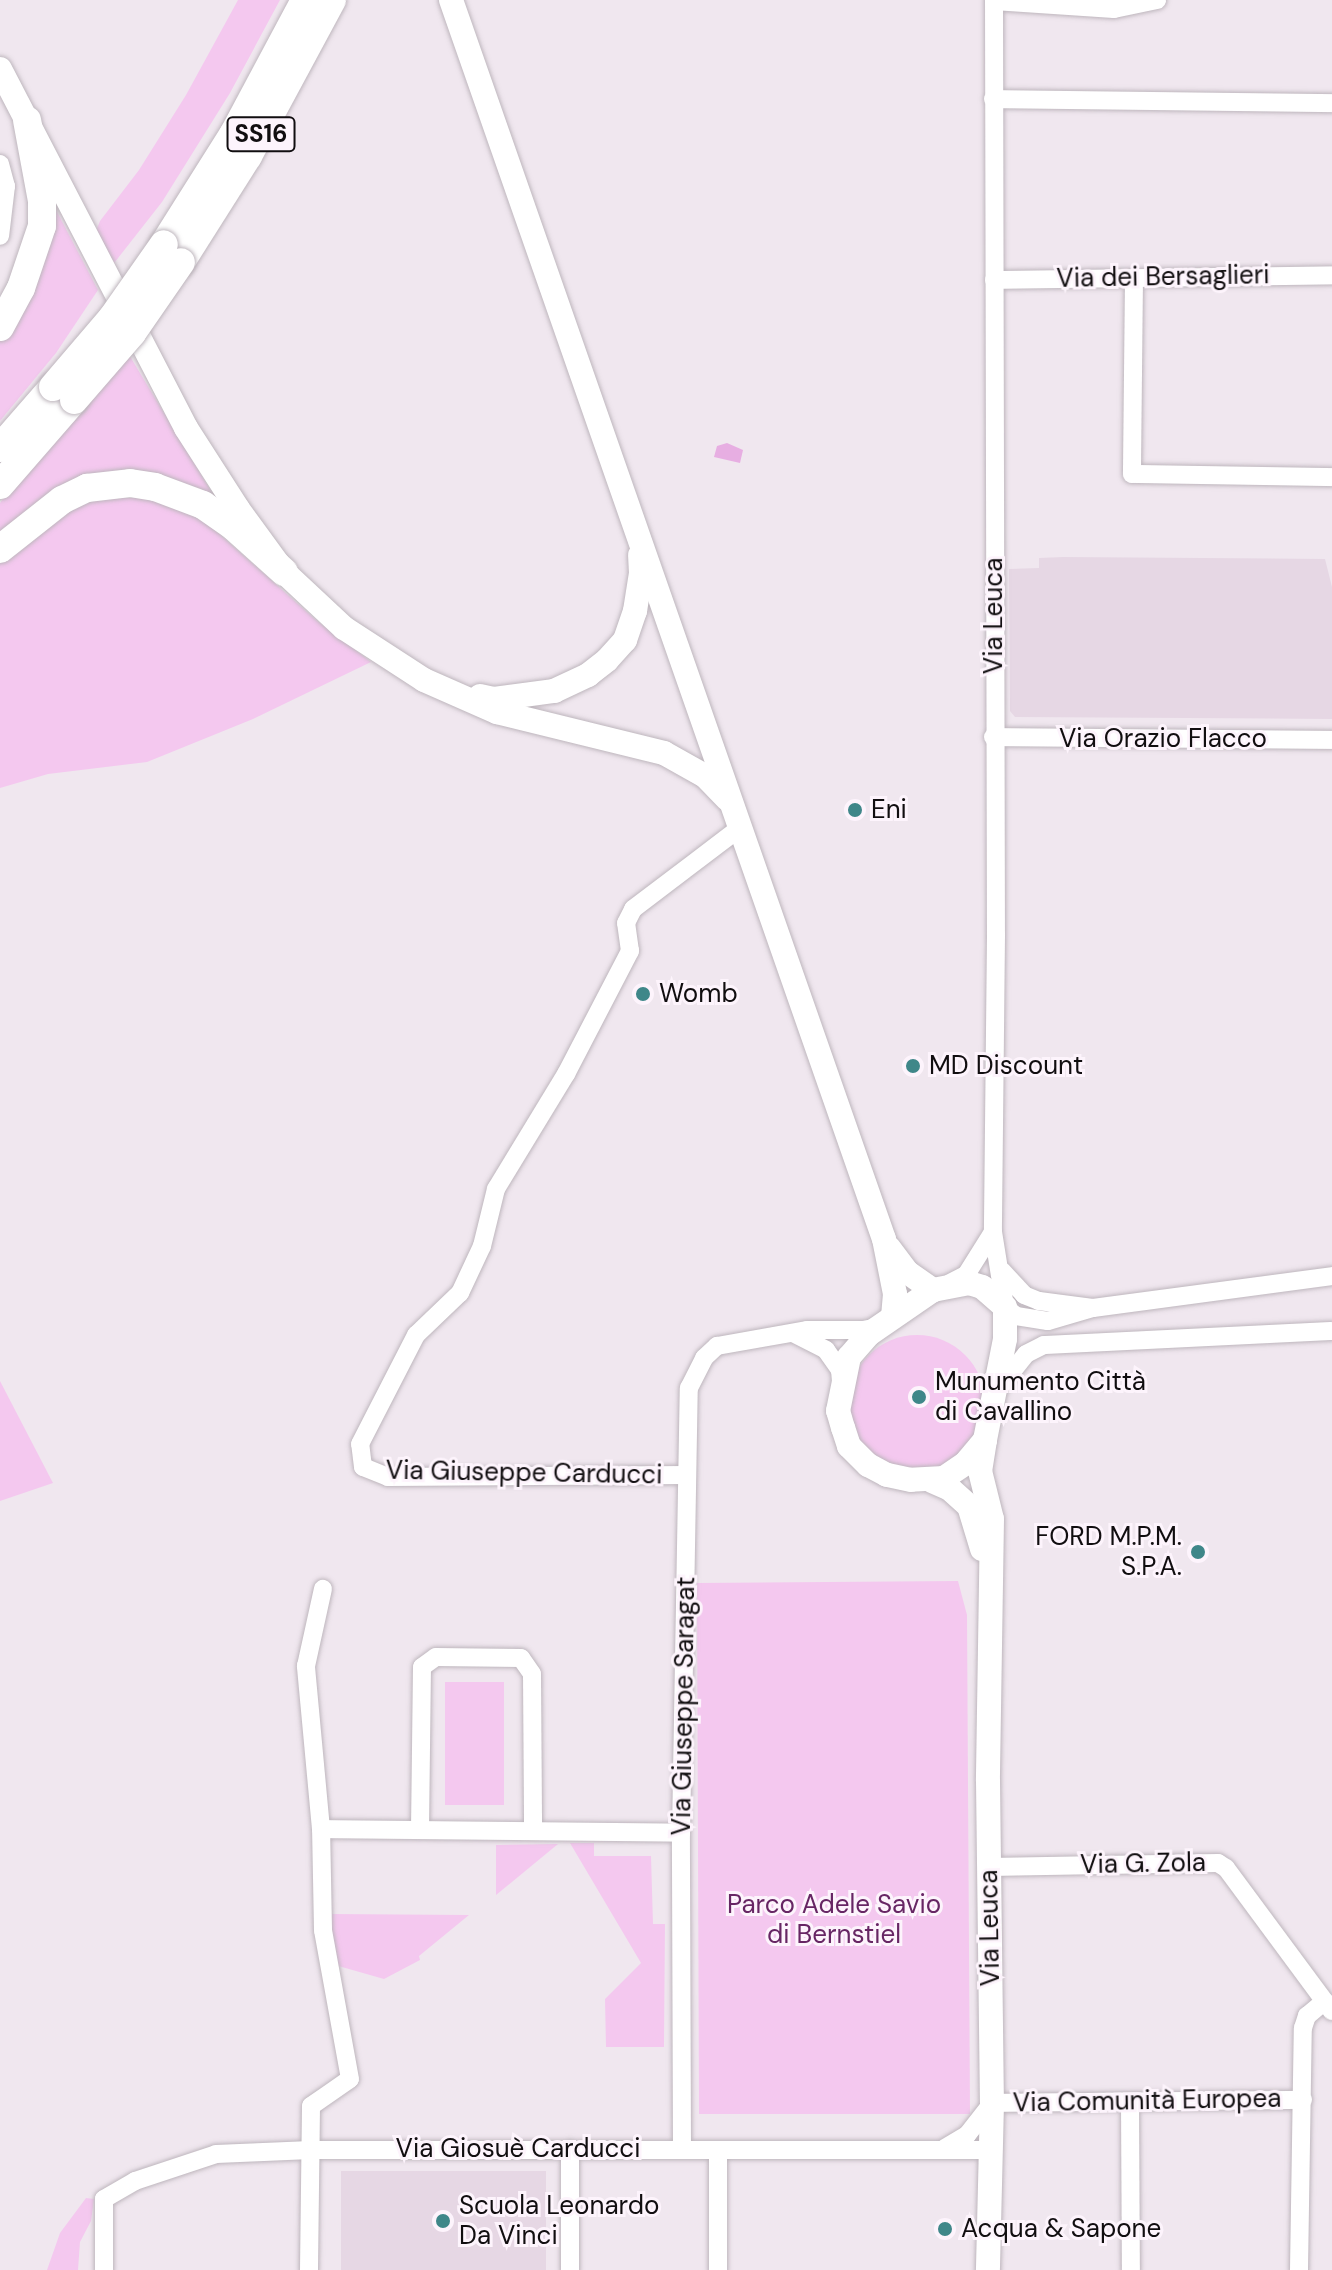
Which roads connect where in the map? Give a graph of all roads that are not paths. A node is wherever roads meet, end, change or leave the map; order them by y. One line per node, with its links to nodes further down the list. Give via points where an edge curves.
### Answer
1 (305, 0): 12 (highway, SS16)
2 (332, 0): 12 (highway, SS16, via 248,156)
3 (451, 0): 21 (main road)
4 (994, 0): 5 (street, via 1114,9); 7 (street, Via Leuca)
5 (1157, 0)
6 (0, 69): 9 (main road)
7 (993, 99): 8 (street); 15 (street, Via Leuca)
8 (1332, 103)
9 (27, 120): 16 (highway, via 42,226 21,288); 23 (main road, via 186,428)
10 (0, 164): 11 (street, via 6,186)
11 (0, 236)
12 (173, 253): 17 (highway, SS16, bridge, via 132,333)
13 (1332, 275): 14 (street, Via dei Bersaglieri)
14 (1134, 278): 15 (street, Via dei Bersaglieri); 19 (street, via 1132,474)
15 (994, 280): 25 (street, Via Leuca)
16 (0, 327)
17 (63, 393): 18 (highway, SS16); 20 (highway, SS16)
18 (0, 448)
19 (1332, 477)
20 (0, 485)
21 (639, 536): 24 (main road, via 641,573 625,640 588,675 554,691 494,699); 27 (main road)
22 (0, 549): 23 (highway, via 62,500 87,488 130,483 203,505)
23 (284, 572): 24 (main road, via 344,628)
24 (424, 680): 27 (main road, via 497,712 664,753 705,776)
25 (993, 737): 26 (street, Via Orazio Flacco); 29 (street, Via Leuca)
26 (1332, 740)
27 (732, 804): 28 (main road)
28 (741, 827): 30 (main road); 42 (street, Via Giuseppe Carducci, via 633,909 626,923 630,951 566,1074 496,1189 482,1246 460,1293 416,1335 360,1444 363,1467 388,1477)
29 (993, 1232): 31 (street, Via Leuca); 33 (street, via 966,1275)
30 (884, 1239): 33 (main road, via 907,1272); 36 (main road, via 895,1294)
31 (1001, 1269): 34 (street, Via Leuca); 35 (street, via 1024,1295)
32 (1332, 1276): 35 (street)
33 (940, 1288): 34 (main road, via 969,1283); 36 (main road)
34 (1005, 1307): 35 (street, via 1016,1316 1048,1321); 40 (main road)
35 (1093, 1308)
36 (885, 1322): 38 (street, Via Giuseppe Saragat); 39 (main road, via 849,1357)
37 (1332, 1331): 40 (street, via 1044,1345 1026,1354)
38 (790, 1333): 39 (street, via 833,1357); 42 (street, Via Giuseppe Saragat, via 717,1346 704,1358 689,1388)
39 (842, 1386): 43 (main road, via 838,1411 849,1446 887,1475)
40 (995, 1393): 41 (main road)
41 (985, 1440): 43 (main road, via 956,1471); 44 (main road, Via Leuca, via 980,1471 992,1519)
42 (687, 1475): 49 (street, Via Giuseppe Saragat)
43 (932, 1481): 44 (main road, Via Leuca, via 969,1506)
44 (990, 1587): 50 (main road, Via Leuca)
45 (323, 1589): 46 (street, via 306,1666)
46 (321, 1829): 47 (street); 57 (street, via 323,1930 350,2079 311,2106)
47 (420, 1830): 48 (street); 48 (street, via 422,1667 436,1657 464,1657 521,1658 532,1674)
48 (533, 1831): 49 (street)
49 (681, 1833): 56 (street, Via Giuseppe Saragat)
50 (989, 1867): 51 (street, Via G. Zola, via 1218,1863); 54 (main road, Via Leuca)
51 (1328, 2006): 52 (street, via 1307,2016 1303,2028)
52 (1303, 2100): 53 (street, Via Comunità Europea); 67 (street)
53 (1130, 2102): 54 (street, Via Comunità Europea); 66 (street)
54 (992, 2103): 59 (street, via 967,2135); 60 (main road, Via Leuca)
55 (570, 2149): 56 (street, Via Giosuè Carducci); 57 (street, Via Giosuè Carducci); 63 (street)
56 (682, 2149): 58 (street, Via Giosuè Carducci)
57 (311, 2150): 61 (street, Via Giosuè Carducci, via 216,2154 135,2181 104,2199); 62 (street)
58 (718, 2150): 59 (street, Via Giosuè Carducci); 64 (street)
59 (942, 2150): 60 (street, Via Giosuè Carducci)
60 (991, 2150): 65 (main road, Via Leuca)
61 (104, 2270)
62 (309, 2270)
63 (570, 2270)
64 (718, 2270)
65 (988, 2270)
66 (1131, 2270)
67 (1299, 2270)

